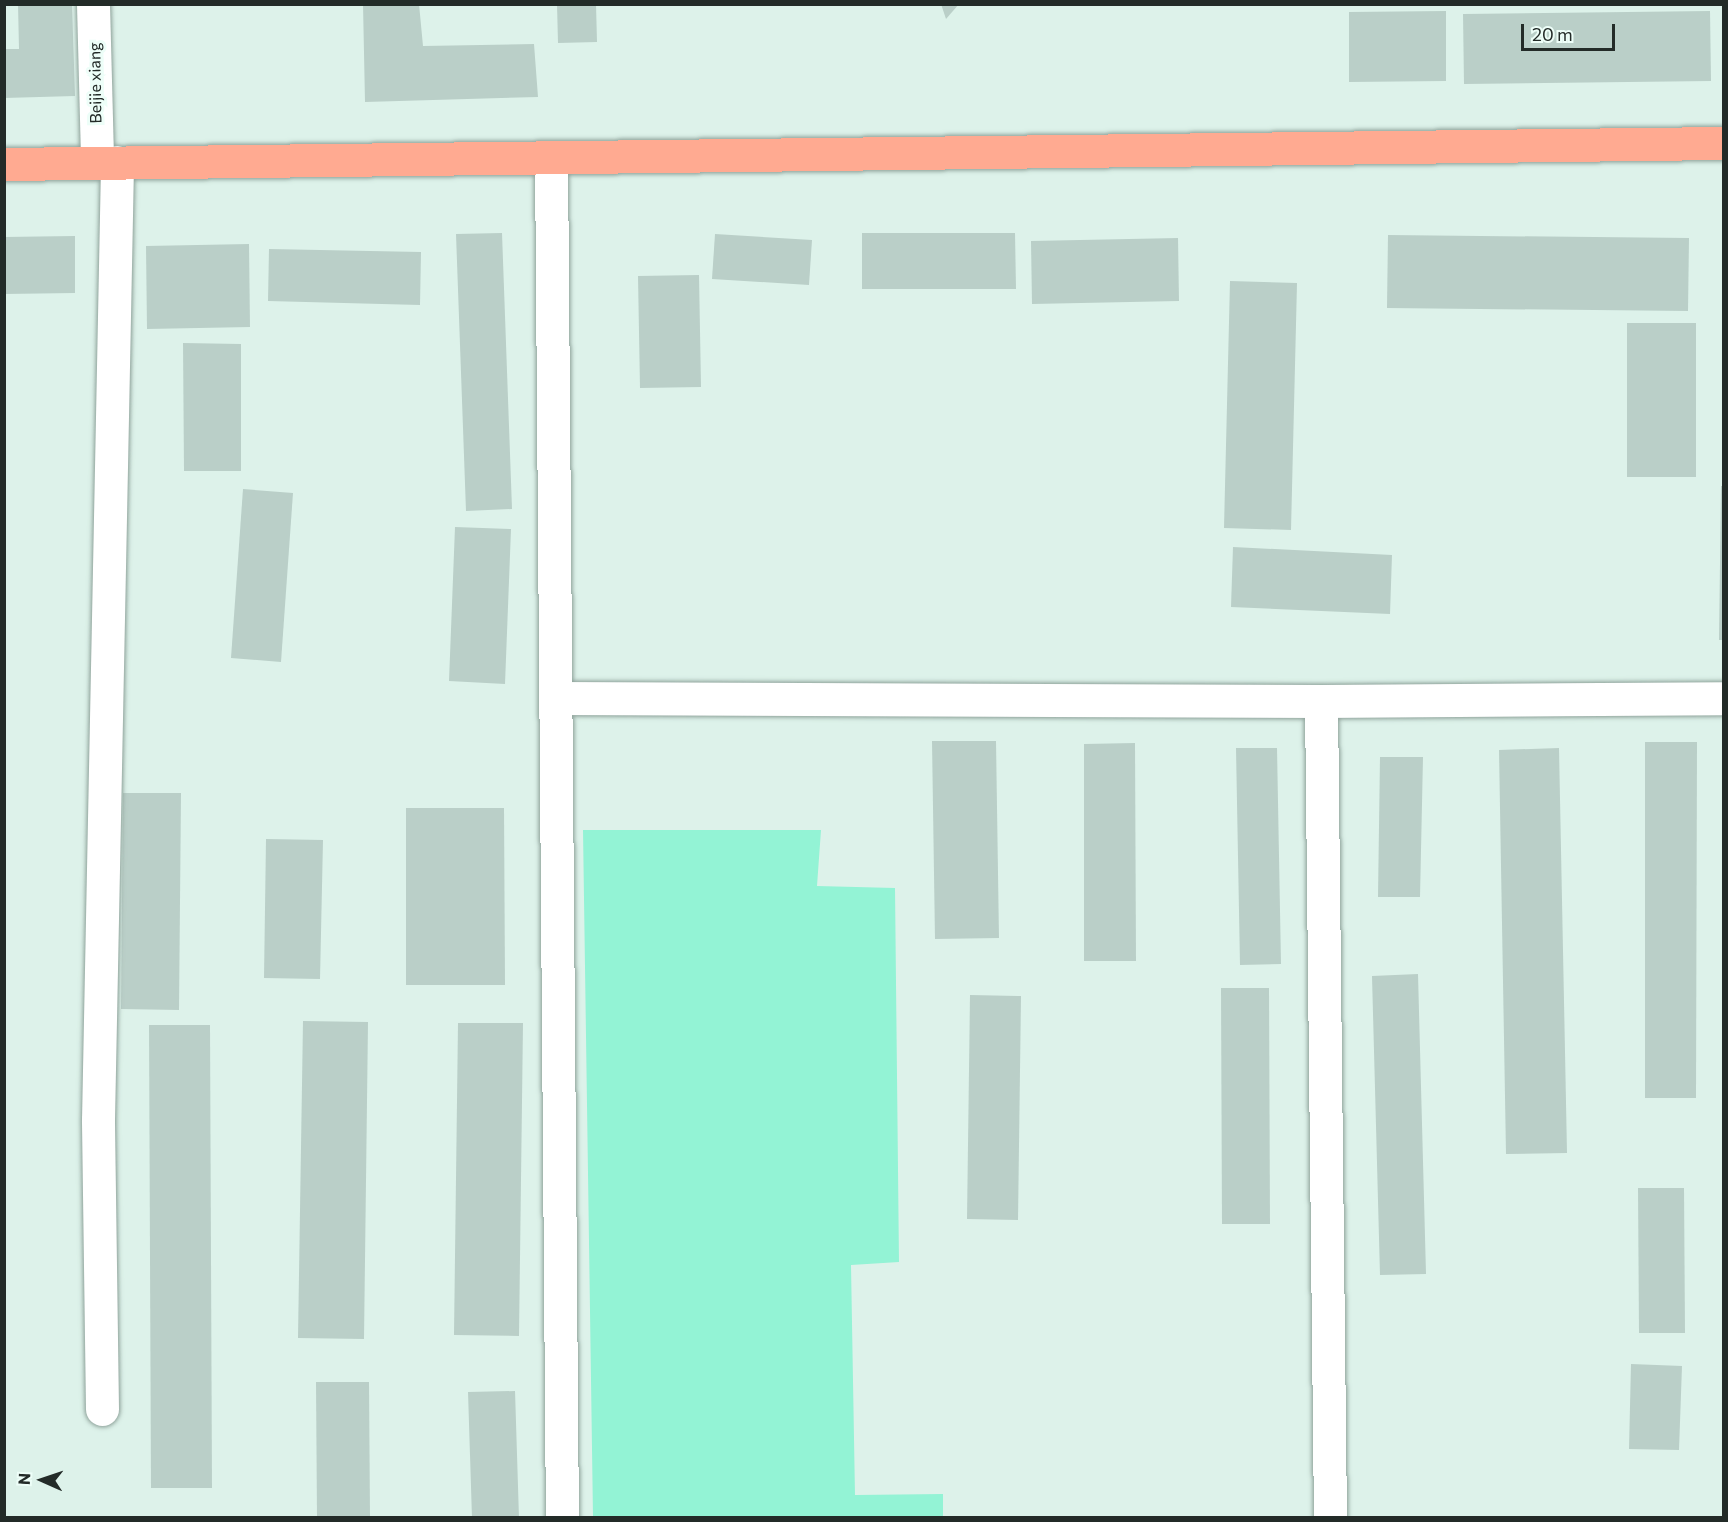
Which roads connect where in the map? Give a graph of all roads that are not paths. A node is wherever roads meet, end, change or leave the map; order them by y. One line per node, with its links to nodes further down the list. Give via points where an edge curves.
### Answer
1 (93, 4): 4 (street, Beijie xiang)
2 (1724, 142): 3 (highway)
3 (551, 157): 4 (highway); 6 (street)
4 (107, 162): 5 (highway); 9 (street, Beijie xiang, via 98,1120)
5 (4, 164)
6 (556, 698): 8 (street); 10 (street)
7 (1724, 698): 8 (street)
8 (1321, 701): 11 (street)
9 (102, 1409)
10 (562, 1518)
11 (1330, 1518)

